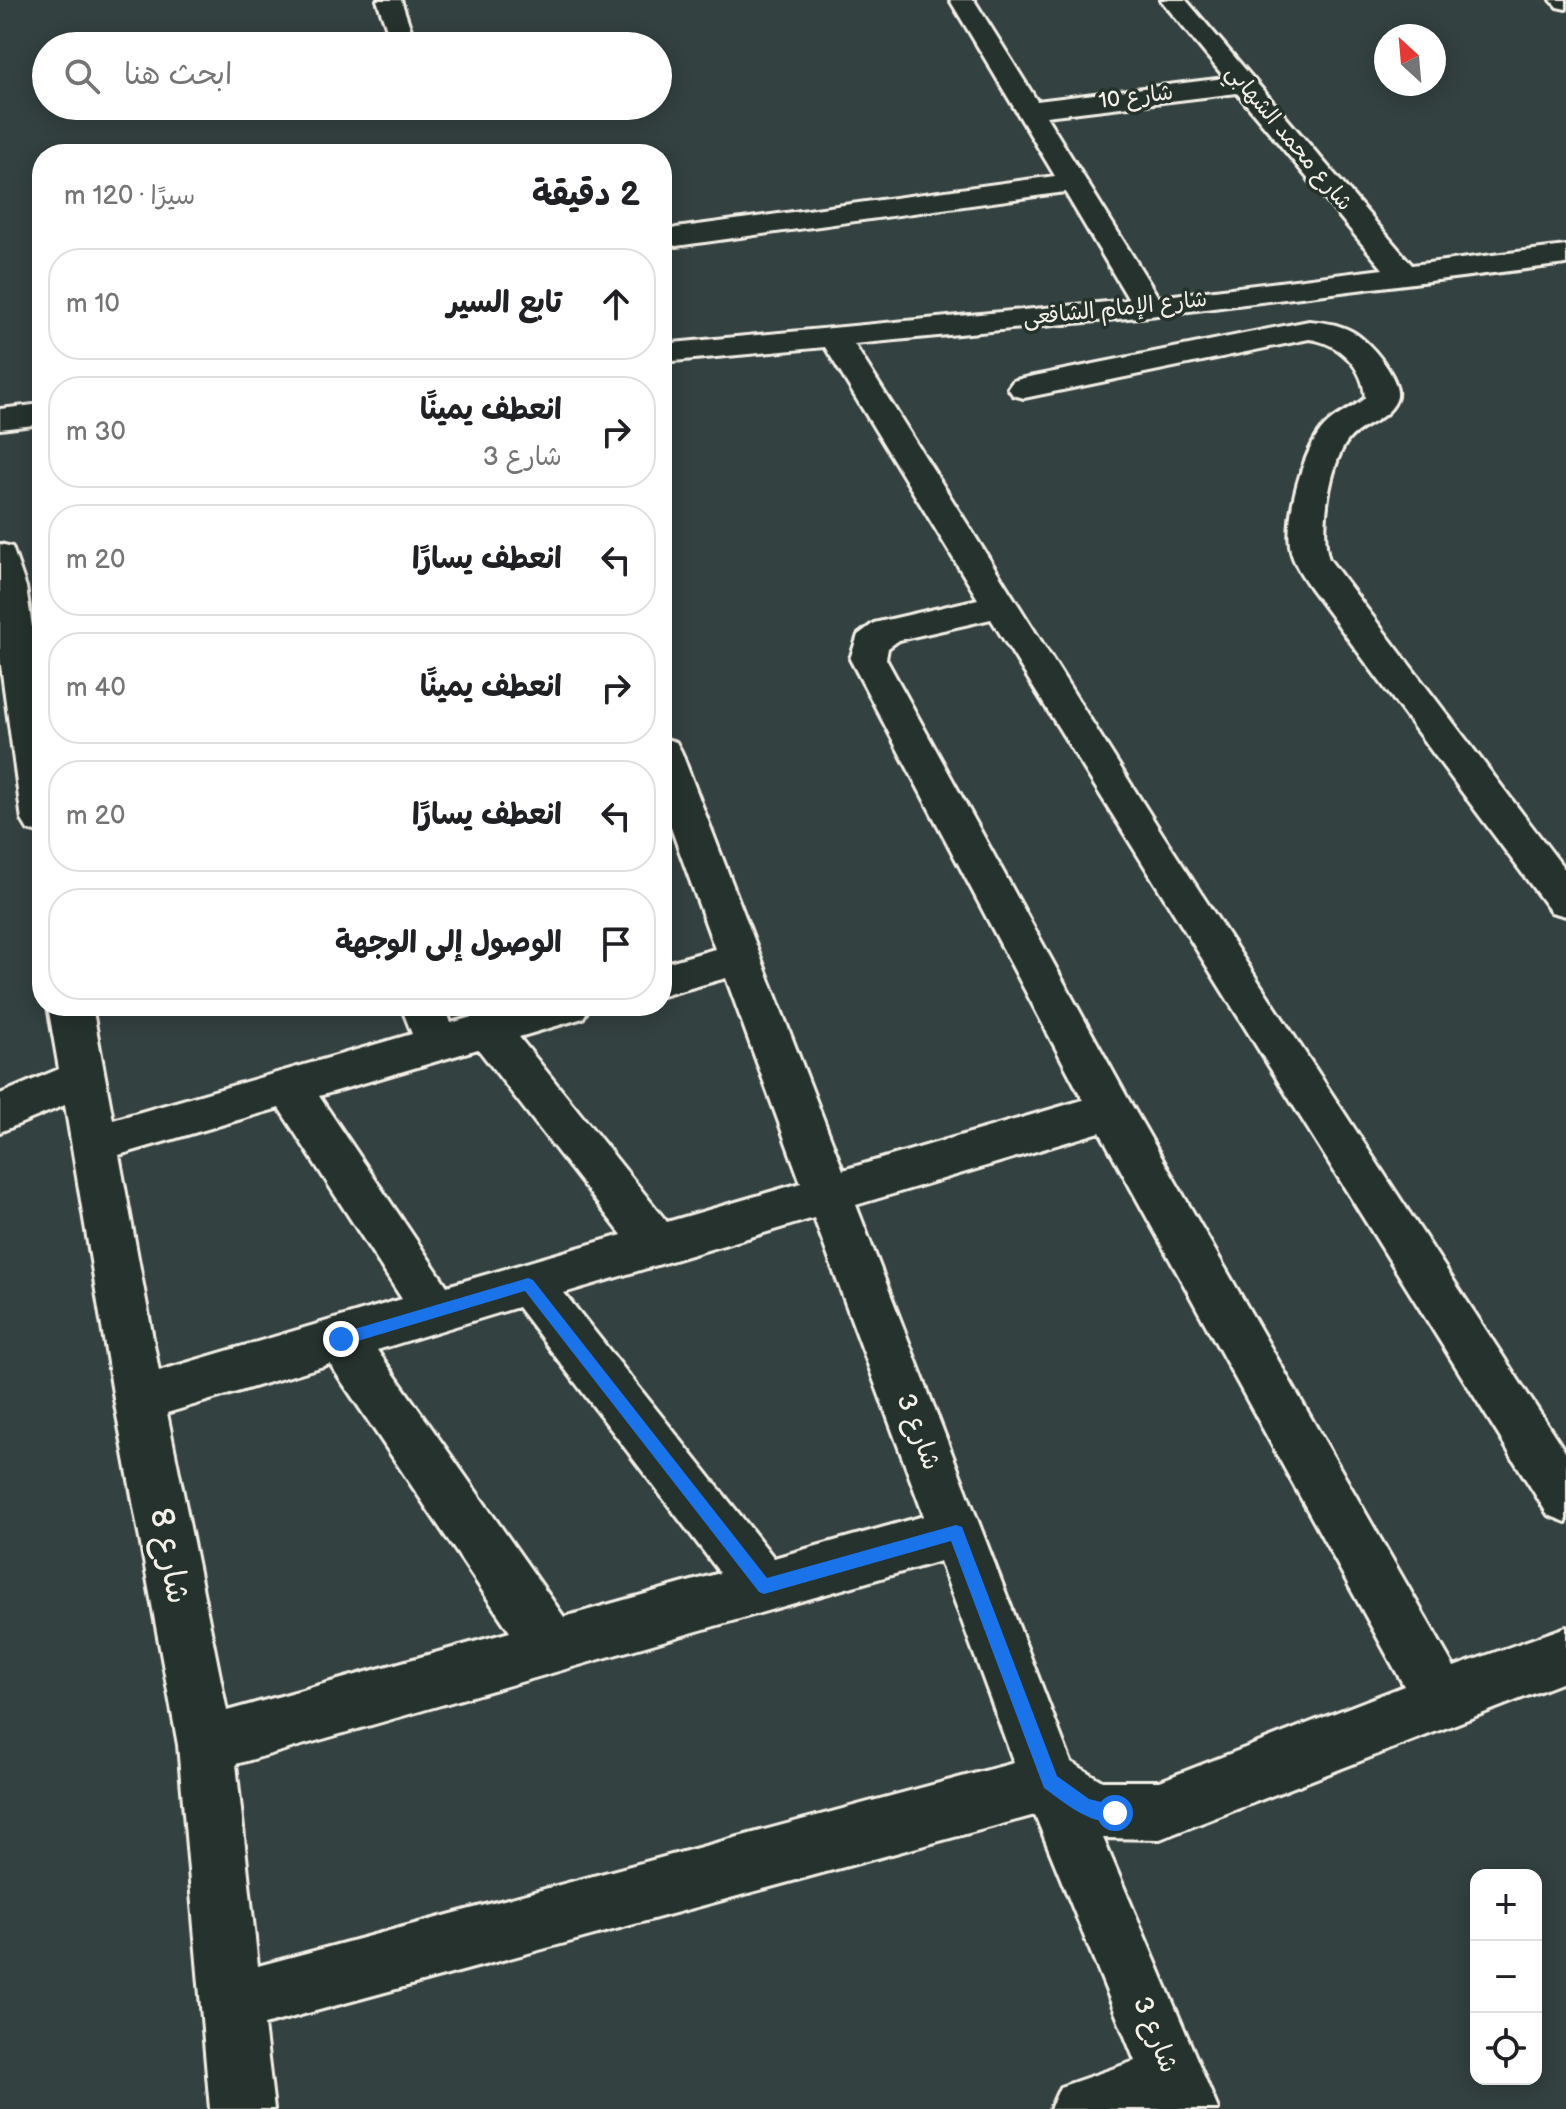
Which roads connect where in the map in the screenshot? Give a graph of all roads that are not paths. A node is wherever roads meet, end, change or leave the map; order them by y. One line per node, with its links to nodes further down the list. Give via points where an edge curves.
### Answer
1 (389, 0): 4 (street)
2 (962, 0): 6 (street)
3 (1173, 0): 5 (street, شارع محمد الشهابي)
4 (398, 30)
5 (1244, 84): 6 (street, شارع 10); 10 (street, شارع محمد الشهابي)
6 (1029, 110): 7 (street)
7 (1074, 182): 8 (street); 11 (street)
8 (676, 237)
9 (1566, 255): 10 (street, شارع الإمام الشافعى)
10 (1404, 275): 11 (street, شارع الإمام الشافعى)
11 (1149, 307): 12 (street, شارع الإمام الشافعى)
12 (1106, 311): 13 (street, شارع الإمام الشافعى); 15 (street)
13 (834, 337): 14 (street, شارع الإمام الشافعى); 20 (street)
14 (672, 352)
15 (1140, 365): 16 (street); 23 (street, via 1309,330 1335,335 1362,358 1379,380 1381,398 1368,413 1342,427 1327,446 1307,527 1309,554)
16 (1024, 388)
17 (32, 415): 18 (street)
18 (0, 419)
19 (0, 555): 21 (street)
20 (1002, 605): 32 (street, via 887,631 871,643 868,659); 41 (street)
21 (32, 726)
22 (672, 778): 24 (street, شارع 3)
23 (1566, 901)
24 (740, 958): 25 (street); 35 (street, شارع 3)
25 (672, 977)
26 (72, 1016): 30 (street, شارع 8)
27 (533, 1016): 29 (street)
28 (430, 1025): 29 (street); 31 (street)
29 (487, 1029): 36 (street)
30 (81, 1079): 33 (street); 34 (street, شارع 8)
31 (289, 1087): 34 (street); 38 (street)
32 (1111, 1110): 35 (street); 46 (street)
33 (0, 1114)
34 (94, 1144): 40 (street, شارع 8)
35 (829, 1194): 36 (street); 42 (street, شارع 3)
36 (658, 1245): 37 (street)
37 (528, 1284): 38 (street); 43 (street)
38 (436, 1311): 39 (street)
39 (341, 1339): 40 (street); 44 (street)
40 (139, 1399): 47 (street, شارع 8)
41 (1566, 1498)
42 (956, 1532): 43 (street); 48 (street, شارع 3)
43 (764, 1587): 44 (street)
44 (552, 1646): 47 (street)
45 (1566, 1654): 46 (street)
46 (1442, 1699): 48 (street, via 1160,1810 1115,1813 1085,1807)
47 (206, 1745): 49 (street, شارع 8)
48 (1050, 1782): 49 (street); 50 (street, شارع 3)
49 (233, 2003): 51 (street, شارع 8)
50 (1180, 2095): 52 (street)
51 (242, 2109)
52 (1082, 2109)

